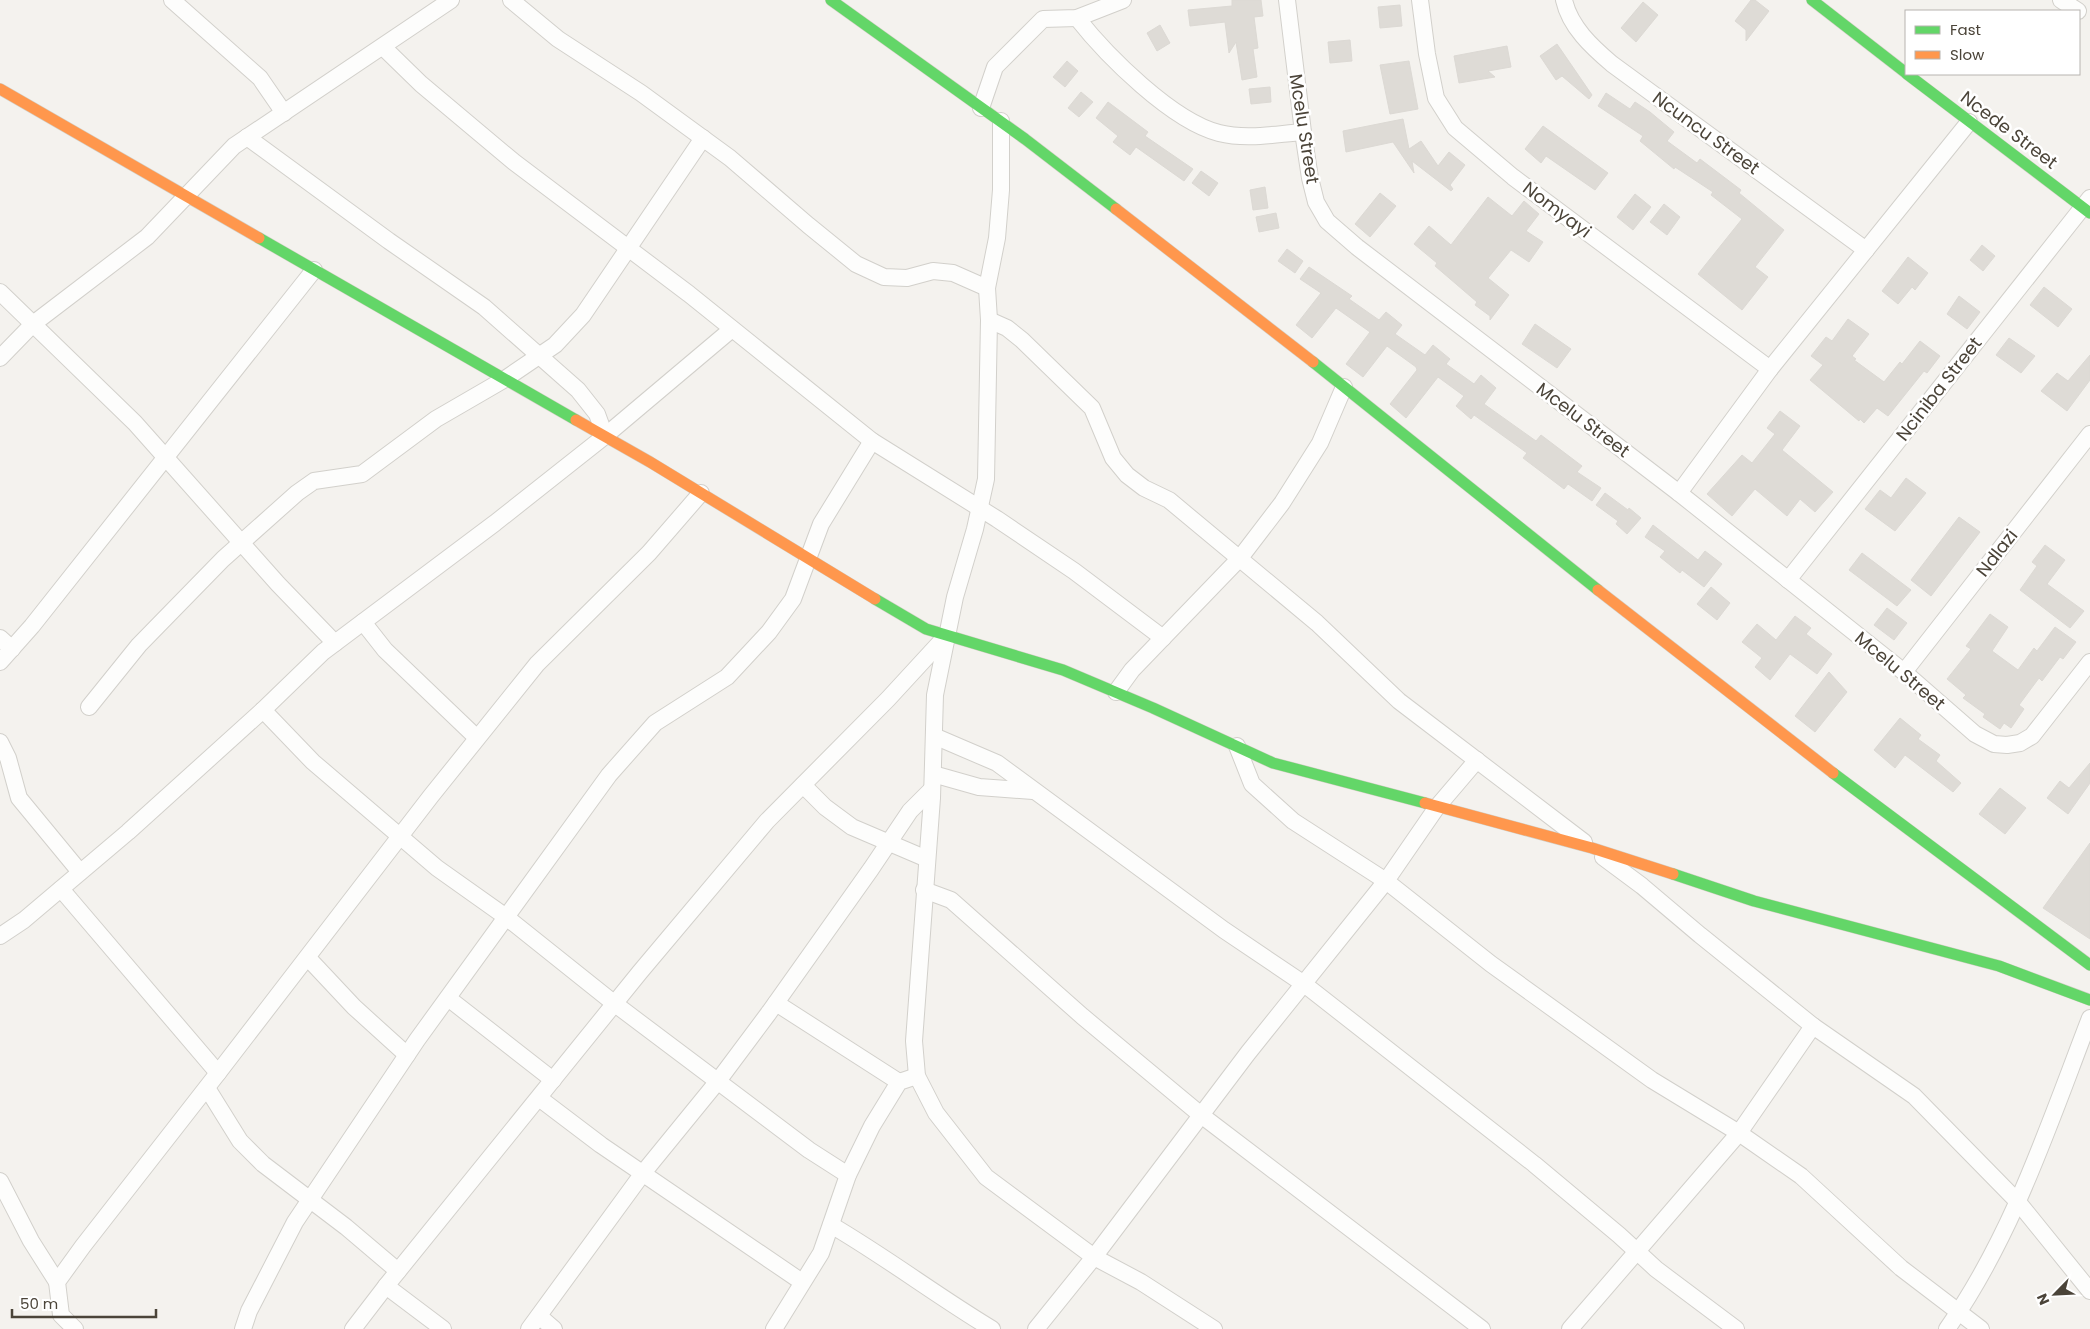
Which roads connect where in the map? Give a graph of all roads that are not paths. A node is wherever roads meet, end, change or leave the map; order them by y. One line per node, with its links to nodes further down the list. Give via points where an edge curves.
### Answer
1 (172, 0): 18 (street, via 260,78)
2 (451, 0): 13 (street)
3 (511, 0): 23 (street, via 558,40 641,93)
4 (831, 0): 17 (street)
5 (1124, 0): 12 (street)
6 (1287, 0): 21 (street, Mcelu Street)
7 (1420, 0): 36 (street, Nomyayi, via 1436,98 1455,128 1512,177)
8 (1564, 0): 27 (street, Ncuncu Street, via 1584,38 1612,64)
9 (1812, 0): 14 (street, Ncede Street)
10 (2061, 0): 11 (street)
11 (2075, 10)
12 (1077, 18): 17 (street, via 1043,19 995,67); 21 (street, via 1096,42 1132,75 1167,105 1195,123 1218,133 1244,137)
13 (383, 47): 18 (street); 26 (street, via 421,84 514,162)
14 (1905, 71)
15 (1910, 75): 20 (street, Ncede Street)
16 (0, 89): 24 (street)
17 (981, 108): 19 (street)
18 (284, 113): 22 (street)
19 (1001, 122): 29 (street, via 997,238); 38 (street)
20 (1969, 122): 25 (street, Ncede Street); 27 (street)
21 (1303, 132): 44 (street, Mcelu Street, via 1316,202 1327,221)
22 (247, 138): 24 (street, via 234,146); 34 (street, via 389,242 484,306)
23 (703, 138): 26 (street); 29 (street, via 856,264 884,277 907,278 933,271 952,274)
24 (186, 196): 28 (street); 32 (street, via 147,237)
25 (2087, 206): 49 (street, Nciniba Street)
26 (629, 249): 33 (street); 34 (street, via 583,315)
27 (1866, 250): 36 (street)
28 (314, 270): 37 (street); 42 (street)
29 (987, 288): 31 (street)
30 (0, 292): 32 (street)
31 (989, 320): 45 (street, via 986,479); 47 (street, via 1022,340 1092,408 1112,458 1127,475 1169,500)
32 (33, 324): 35 (street); 42 (street, via 135,423)
33 (732, 329): 40 (street); 41 (street)
34 (541, 355): 37 (street); 40 (street, via 598,414)
35 (0, 358)
36 (1770, 369): 44 (street)
37 (505, 379): 40 (street); 46 (street, via 436,419 362,474 314,481)
38 (1344, 386): 47 (street, via 1320,443 1282,503); 81 (street, via 1614,603 1850,786)
39 (2090, 434): 57 (street, Ndlazi)
40 (605, 436): 43 (street); 50 (street)
41 (872, 441): 45 (street); 48 (street, via 821,524)
42 (164, 457): 46 (street); 54 (street, via 32,626)
43 (700, 493): 48 (street); 62 (street, via 649,553 537,664)
44 (1679, 493): 49 (street, Mcelu Street)
45 (979, 508): 51 (street); 52 (street, via 1074,571)
46 (242, 544): 53 (street); 59 (street, via 223,559 139,645)
47 (1240, 558): 52 (street); 65 (street, via 1317,623 1400,701)
48 (807, 559): 51 (street, via 926,629); 78 (street, via 793,599 769,632 727,677 655,723 609,775)
49 (1788, 580): 57 (street, Mcelu Street)
50 (363, 622): 53 (street); 62 (street, via 385,650)
51 (947, 635): 58 (street, via 1063,670); 61 (street, via 935,695); 67 (street)
52 (1163, 638): 58 (street)
53 (335, 643): 60 (street)
54 (6, 644): 55 (street)
55 (0, 662)
56 (2090, 662): 57 (street, Mcelu Street, via 2032,736 2020,743 2007,745 1994,744 1975,734)
57 (1904, 672)
58 (1116, 692): 64 (street)
59 (89, 707)
60 (263, 710): 70 (street, via 313,762); 74 (street)
61 (934, 736): 66 (street); 68 (street, via 997,763)
62 (477, 738): 70 (street)
63 (0, 742): 74 (street, via 19,798)
64 (1237, 746): 69 (street, via 1273,763); 75 (street, via 1252,784 1258,790 1293,821)
65 (1477, 760): 69 (street); 72 (street)
66 (933, 782): 68 (street); 71 (street); 73 (street)
67 (803, 785): 71 (street, via 852,827); 86 (street, via 767,821)
68 (1033, 791): 82 (street)
69 (1437, 807): 72 (street); 75 (street)
70 (400, 836): 78 (street, via 437,868); 80 (street)
71 (889, 842): 73 (street); 85 (street)
72 (1592, 848): 84 (street, via 1754,901 1999,966); 88 (street)
73 (927, 860): 77 (street)
74 (80, 872): 76 (street)
75 (1386, 881): 82 (street); 98 (street, via 1491,964 1652,1080)
76 (61, 889): 79 (street); 90 (street)
77 (924, 890): 91 (street, via 914,1041); 97 (street, via 951,900 1082,1016)
78 (506, 917): 83 (street); 86 (street)
79 (0, 936)
80 (308, 958): 89 (street); 90 (street)
81 (2090, 965)
82 (1304, 984): 97 (street); 105 (street, via 1534,1164)
83 (448, 998): 89 (street); 92 (street)
84 (2090, 1000)
85 (776, 1003): 93 (street); 94 (street)
86 (615, 1004): 92 (street); 93 (street)
87 (2090, 1018): 103 (street)
88 (1813, 1026): 98 (street); 103 (street, via 1914,1096)
89 (407, 1056): 102 (street)
90 (218, 1073): 95 (street)
91 (917, 1076): 94 (street); 106 (street, via 936,1113 986,1177)
92 (553, 1080): 96 (street)
93 (718, 1082): 99 (street); 100 (street)
94 (899, 1082): 100 (street, via 872,1126)
95 (207, 1088): 102 (street, via 240,1140 263,1164); 108 (street)
96 (539, 1098): 99 (street); 107 (street)
97 (1201, 1114): 106 (street); 124 (street)
98 (1739, 1133): 105 (street); 112 (street, via 1801,1176 1901,1268)
99 (643, 1173): 109 (street); 113 (street)
100 (848, 1175): 104 (street)
101 (0, 1181): 108 (street)
102 (309, 1201): 107 (street); 115 (street, via 249,1311)
103 (2018, 1202): 111 (street); 112 (street)
104 (831, 1225): 109 (street, via 821,1253); 121 (street)
105 (1636, 1251): 125 (street); 126 (street)
106 (1094, 1257): 122 (street); 123 (street, via 1141,1282)
107 (398, 1271): 110 (street)
108 (57, 1282): 114 (street, via 61,1315)
109 (802, 1282): 120 (street)
110 (386, 1286): 116 (street); 117 (street)
111 (2090, 1291)
112 (1959, 1312): 127 (street); 128 (street)
113 (539, 1316): 118 (street); 119 (street)
114 (75, 1329)
115 (243, 1329)
116 (353, 1329)
117 (444, 1329)
118 (528, 1329)
119 (554, 1329)
120 (774, 1329)
121 (992, 1329)
122 (1036, 1329)
123 (1214, 1329)
124 (1482, 1329)
125 (1570, 1329)
126 (1736, 1329)
127 (1947, 1329)
128 (1981, 1329)

